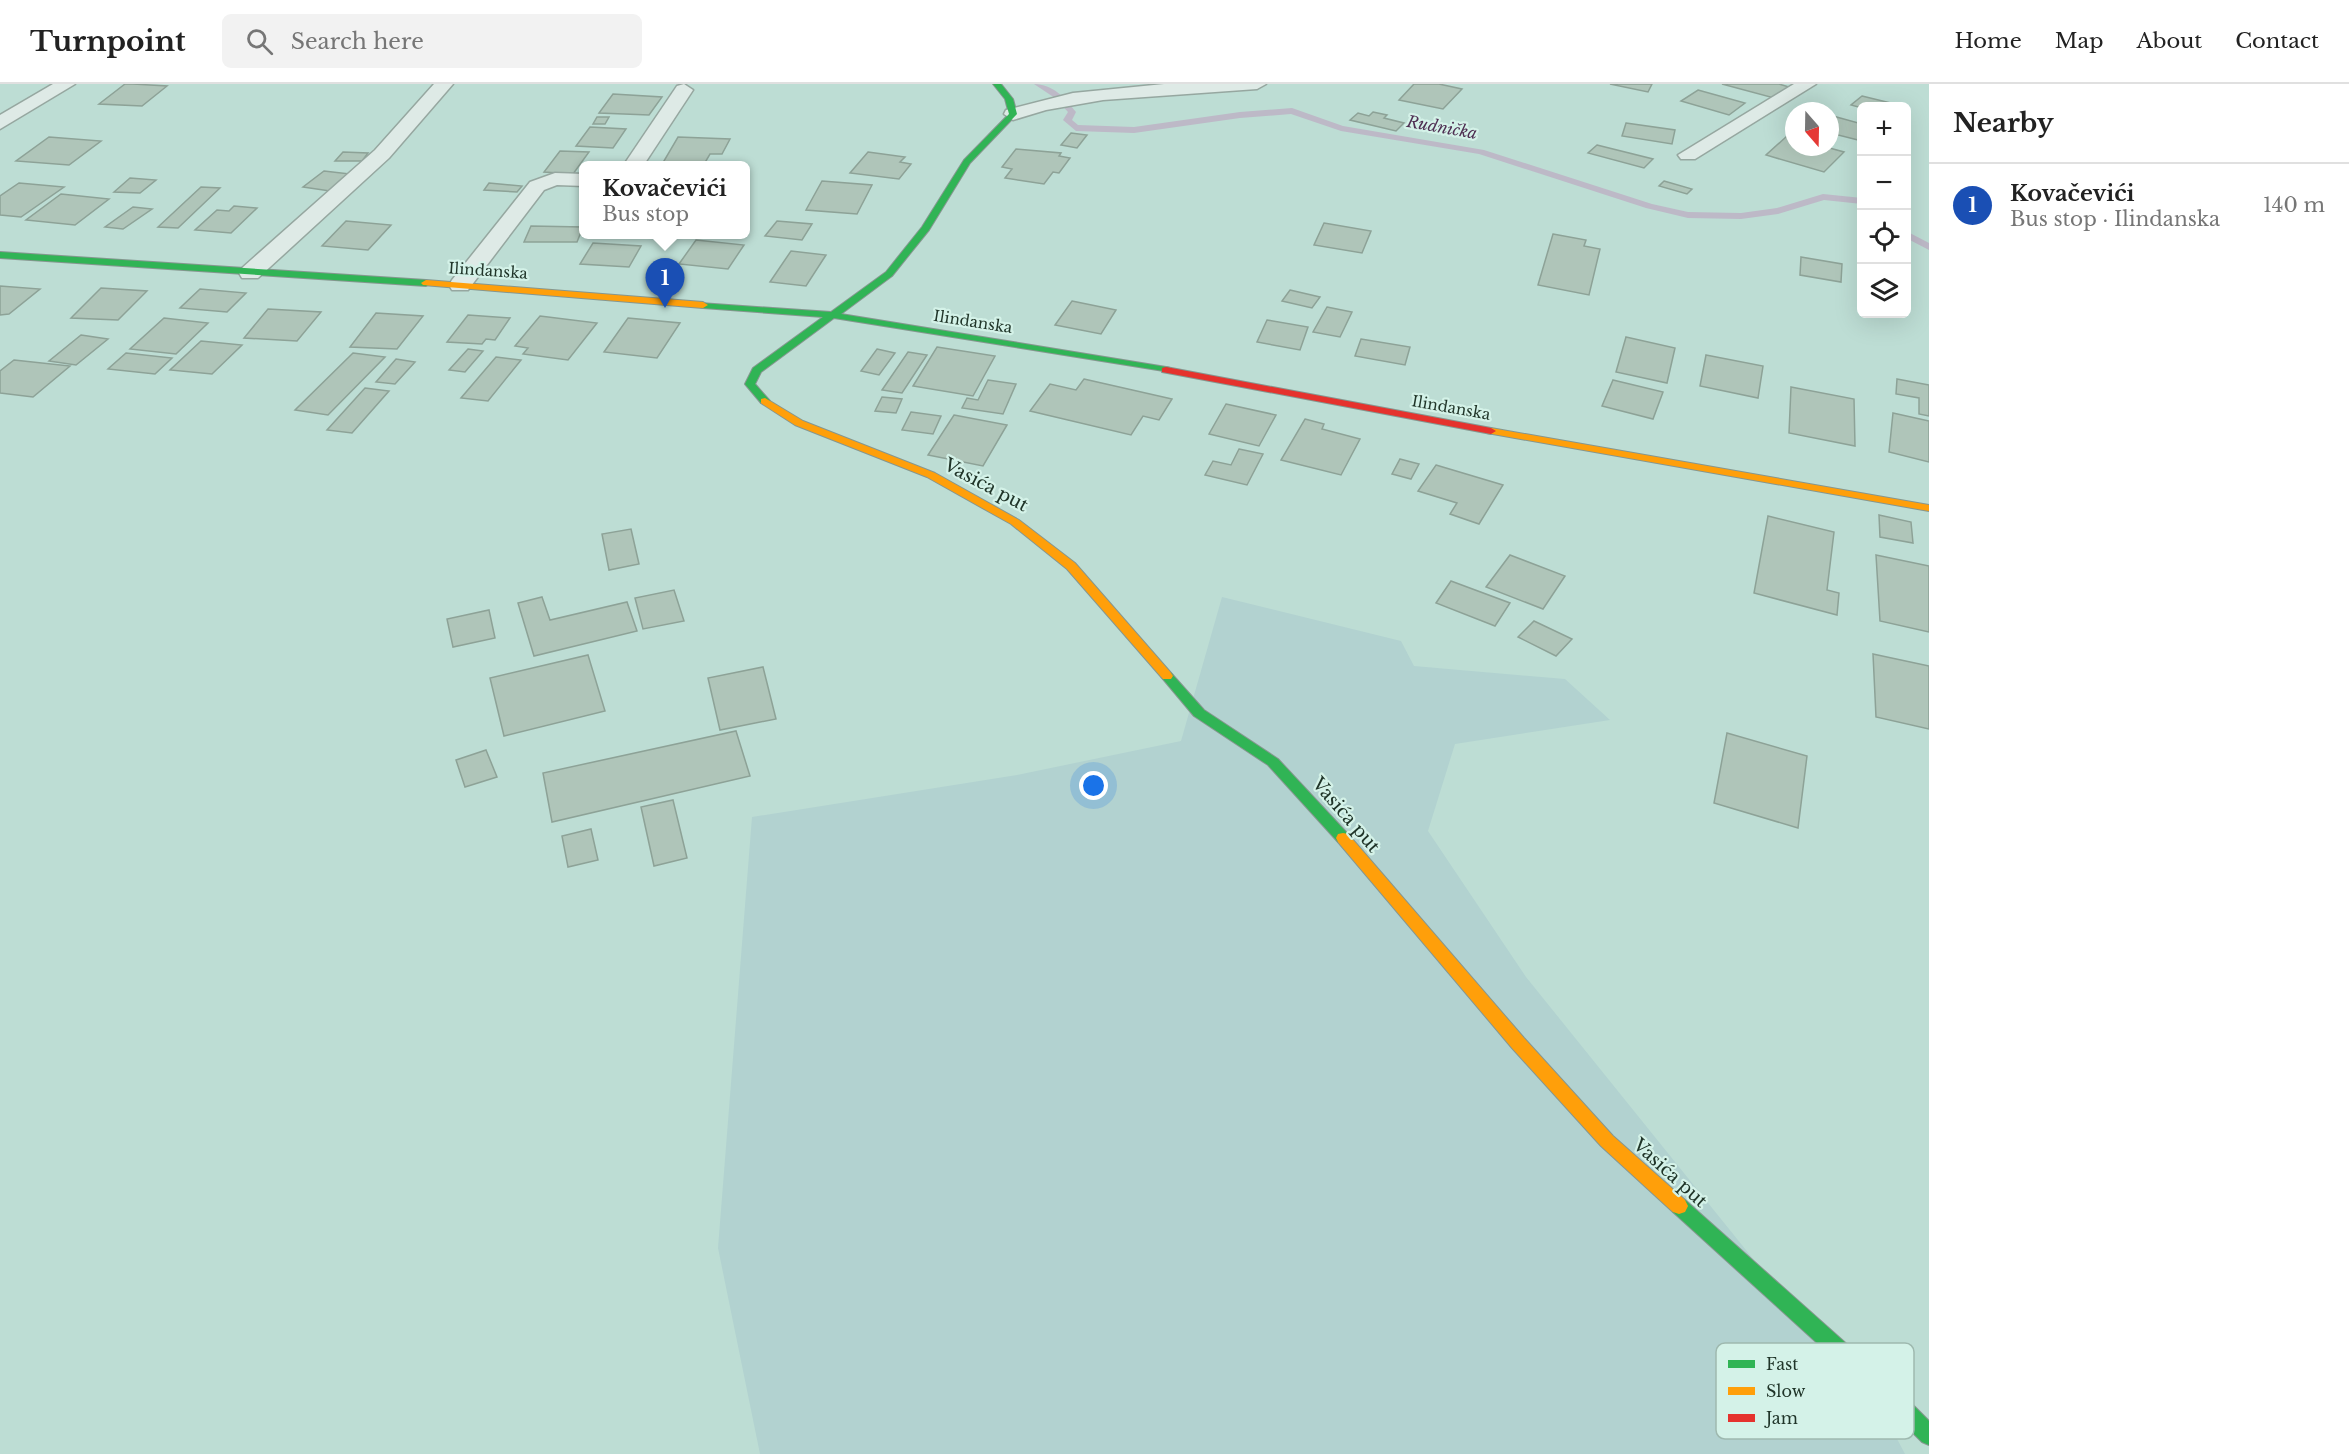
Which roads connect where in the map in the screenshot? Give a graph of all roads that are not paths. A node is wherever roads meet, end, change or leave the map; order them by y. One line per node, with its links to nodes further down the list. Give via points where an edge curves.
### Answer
1 (66, 84): 9 (street)
2 (444, 84): 14 (street, via 382,154)
3 (997, 84): 8 (street, via 1009,99)
4 (1257, 84): 6 (street)
5 (1807, 84): 10 (street)
6 (1143, 87): 8 (street)
7 (684, 90): 11 (street)
8 (1013, 114): 16 (street, via 967,162 926,228 890,274)
9 (0, 123)
10 (1688, 155)
11 (636, 161)
12 (579, 180): 15 (street, via 555,179 537,186)
13 (0, 255): 14 (street, Ilindanska)
14 (250, 273): 15 (street, Ilindanska)
15 (460, 285): 16 (street, Ilindanska)
16 (832, 315): 17 (street, Ilindanska, via 1219,379 1426,420); 18 (street, Vasića put, via 757,370 750,384 757,396 781,414 909,465 1026,528 1050,546 1199,712 1273,762 1320,811 1518,1043 1608,1141)
17 (1929, 508)
18 (1831, 1343)
19 (1914, 1420): 20 (street, Vasića put)
20 (1929, 1435)

